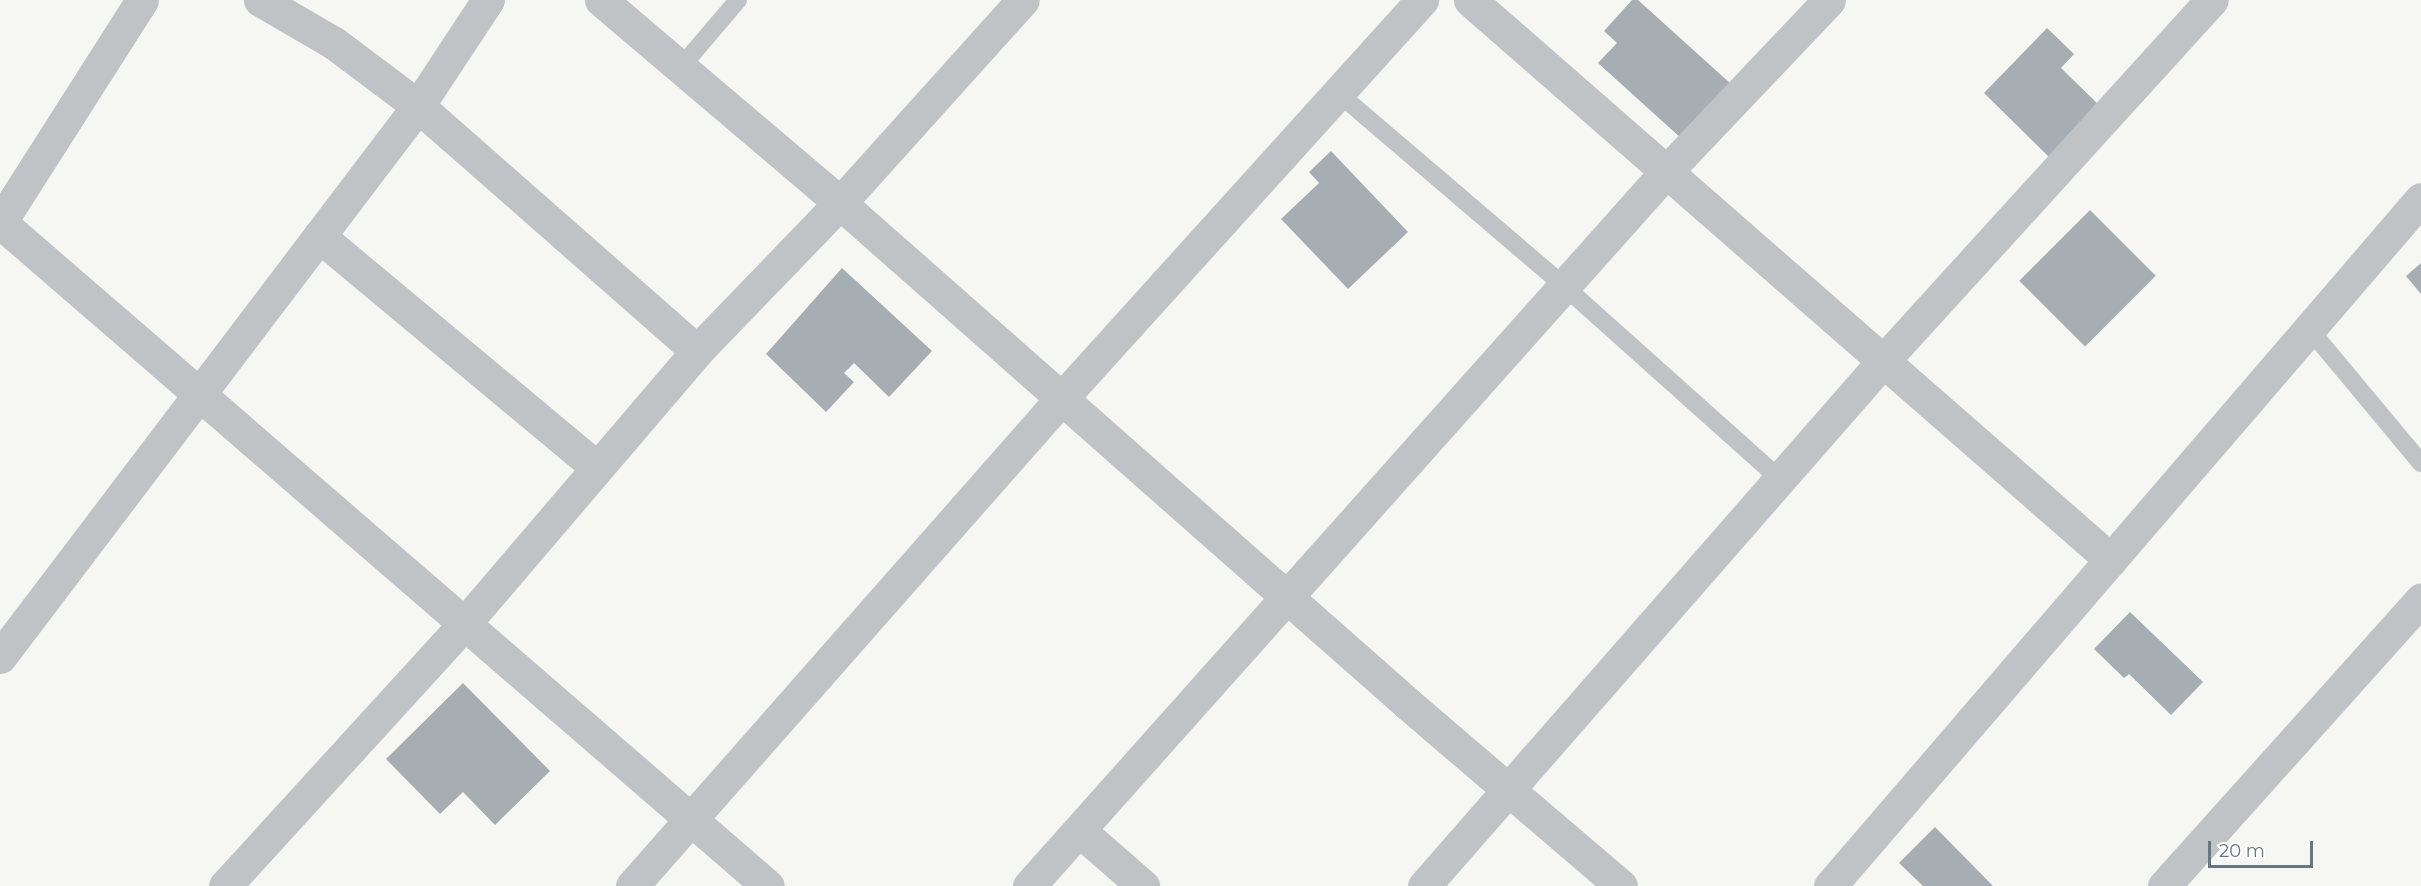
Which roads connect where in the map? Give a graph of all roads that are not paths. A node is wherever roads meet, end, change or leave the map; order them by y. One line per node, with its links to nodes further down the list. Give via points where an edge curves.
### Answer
1 (142, 0): 17 (street)
2 (260, 0): 13 (street, via 334,43)
3 (488, 0): 13 (street)
4 (601, 0): 11 (street)
5 (738, 0): 11 (lane)
6 (1023, 0): 16 (street)
7 (1422, 0): 12 (street)
8 (1470, 0): 14 (street)
9 (1829, 0): 14 (street)
10 (2212, 0): 22 (street)
11 (681, 67): 16 (street)
12 (1337, 92): 19 (lane); 24 (street)
13 (418, 106): 18 (street); 21 (street)
14 (1665, 173): 19 (street); 22 (street)
15 (2421, 199): 20 (street)
16 (840, 203): 21 (street); 24 (street)
17 (0, 222): 23 (street)
18 (319, 236): 23 (street); 26 (street)
19 (1564, 286): 27 (lane); 29 (street)
20 (2311, 331): 25 (lane); 28 (street)
21 (697, 351): 26 (street)
22 (1884, 360): 27 (street); 28 (street)
23 (199, 393): 31 (street); 32 (street)
24 (1062, 398): 29 (street); 34 (street)
25 (2421, 463)
26 (596, 467): 31 (street)
27 (1779, 478): 33 (street)
28 (2111, 560): 43 (street)
29 (1287, 594): 33 (street); 35 (street)
30 (2421, 600): 44 (street)
31 (465, 623): 34 (street); 36 (street)
32 (0, 657)
33 (1509, 789): 41 (street); 42 (street)
34 (691, 819): 37 (street); 38 (street)
35 (1080, 831): 39 (street); 40 (street)
36 (225, 886)
37 (632, 886)
38 (768, 886)
39 (1029, 886)
40 (1143, 886)
41 (1425, 886)
42 (1621, 886)
43 (1830, 886)
44 (2164, 886)

